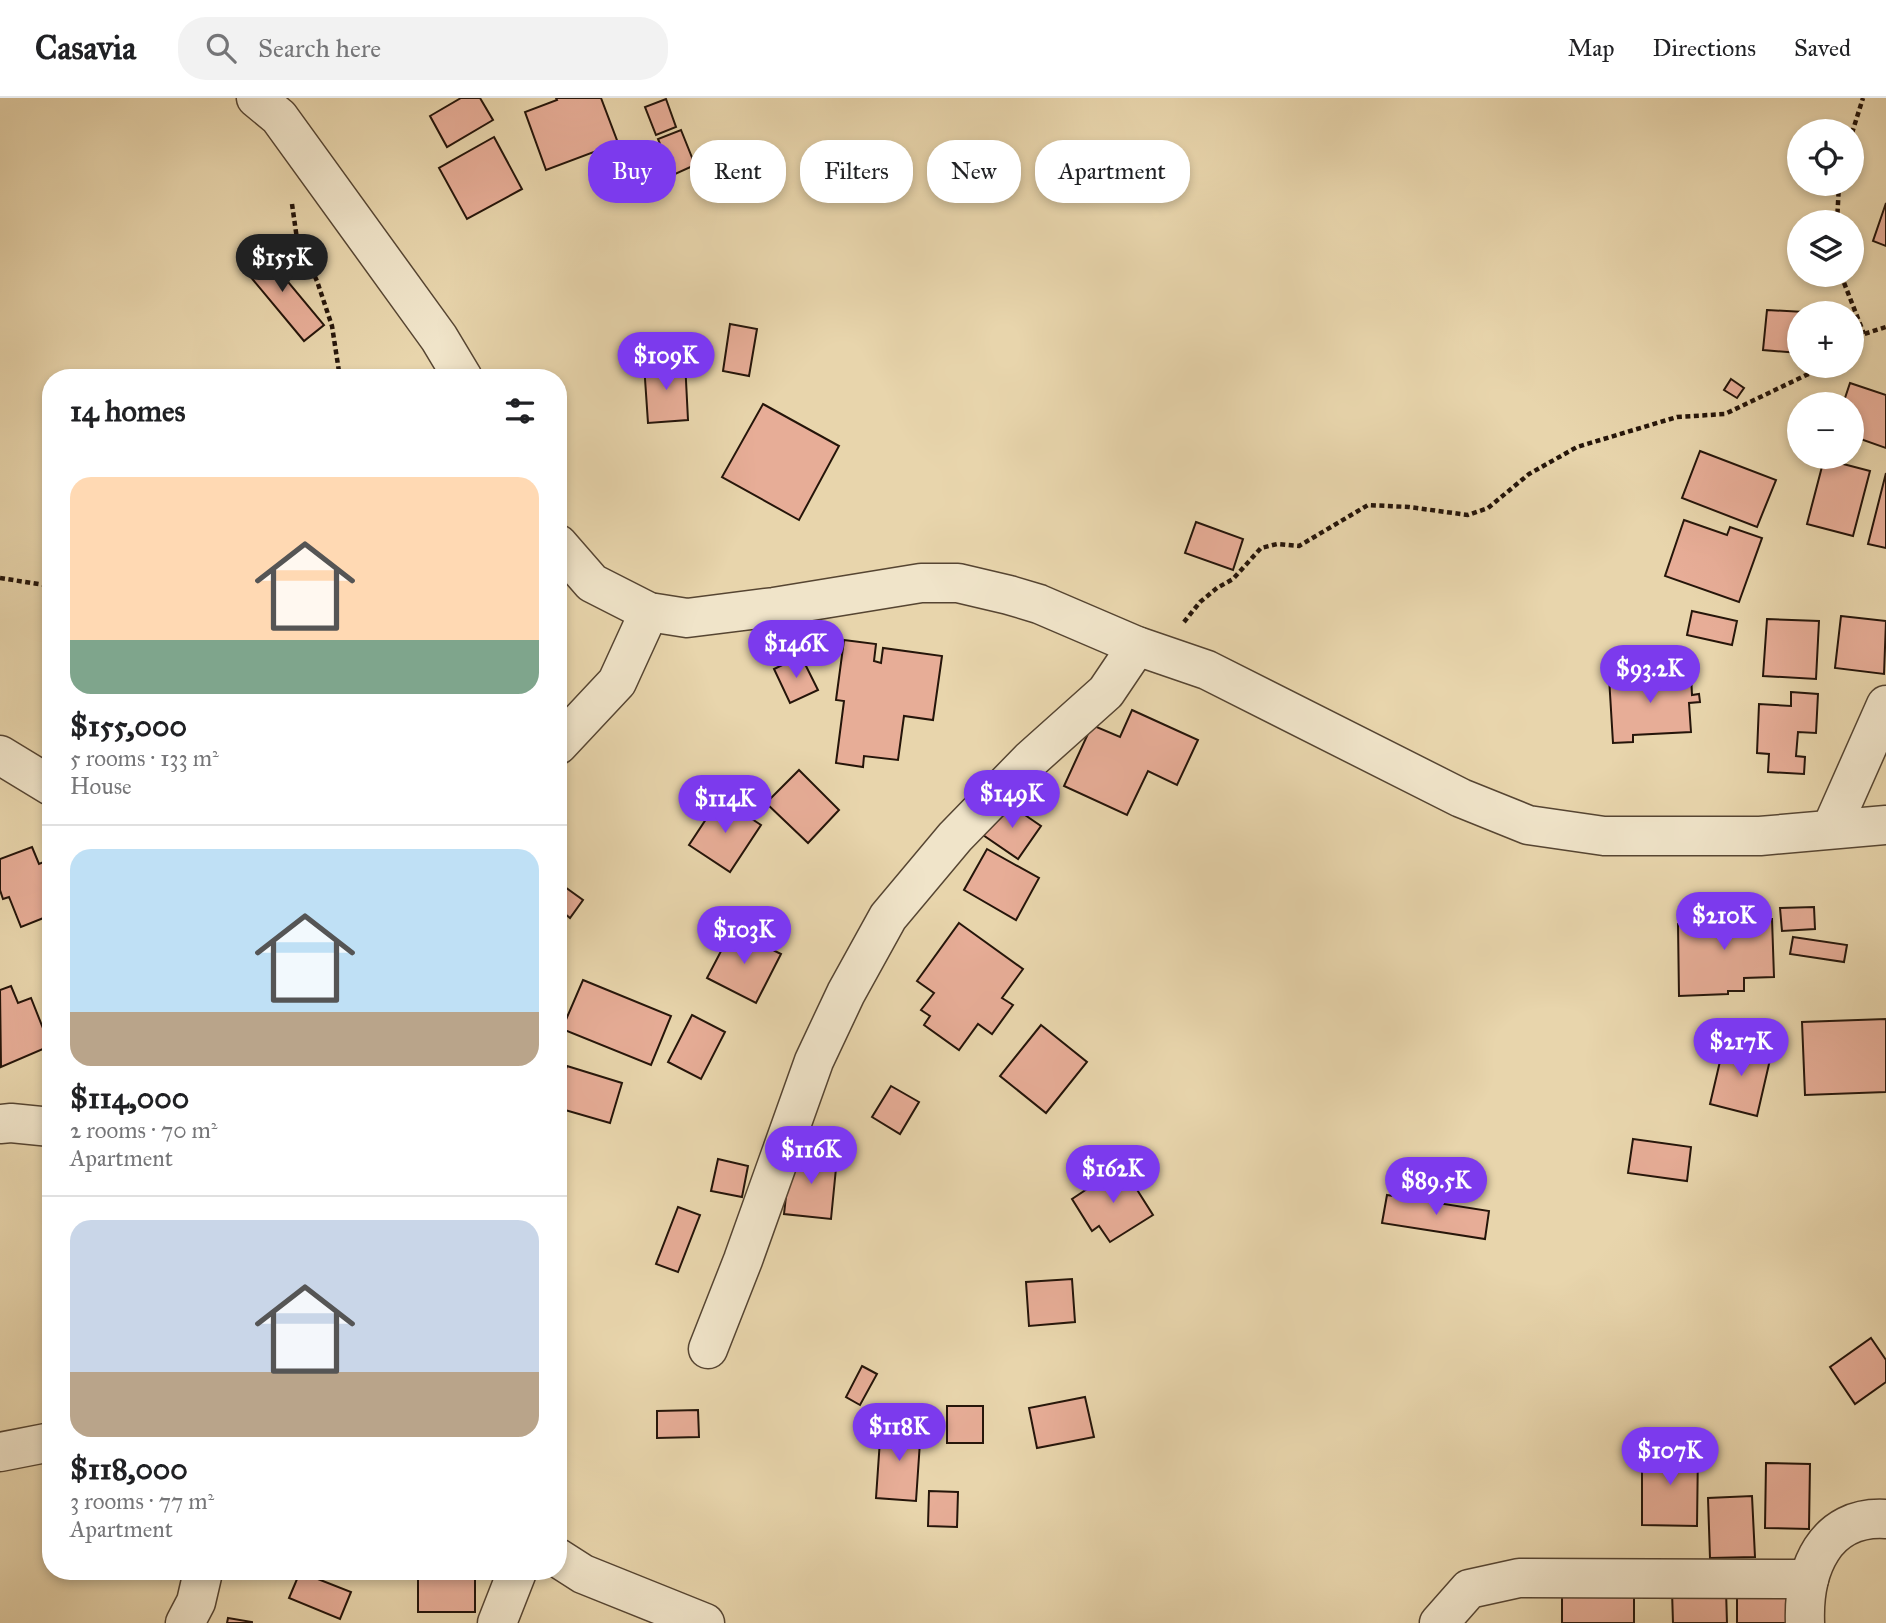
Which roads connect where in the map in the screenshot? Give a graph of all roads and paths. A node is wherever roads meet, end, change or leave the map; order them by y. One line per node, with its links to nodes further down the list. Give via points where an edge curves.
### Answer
1 (256, 98): 8 (street, via 279,117)
2 (1863, 98): 3 (path)
3 (1856, 119)
4 (291, 201): 7 (path, via 297,239 332,326)
5 (1886, 327): 6 (path)
6 (1864, 334)
7 (339, 369)
8 (458, 369)
9 (1800, 378): 14 (path, via 1726,414 1677,417 1577,447 1530,474 1488,508 1468,515 1368,505 1298,547 1277,544 1261,548 1233,579 1200,602 1175,631)
10 (567, 554): 13 (street, via 592,583)
11 (0, 578): 12 (path)
12 (42, 585)
13 (649, 612): 14 (street, via 687,618 921,583 958,583 1039,604); 16 (street, via 617,682)
14 (1138, 646): 20 (street, via 1207,670 1461,798 1528,825 1604,836 1760,836); 23 (street, via 1106,692 1030,760 888,917 814,1061)
15 (1886, 705): 20 (street)
16 (567, 736)
17 (0, 755): 18 (street)
18 (42, 781)
19 (1886, 825): 20 (street)
20 (1831, 830)
21 (0, 1124): 22 (street)
22 (42, 1126)
23 (708, 1349)
24 (42, 1444): 25 (street)
25 (0, 1452)
26 (1886, 1519): 28 (street, via 1866,1518 1844,1527 1821,1548)
27 (567, 1564): 33 (street)
28 (1808, 1579): 34 (street, via 1519,1578 1469,1589); 35 (street)
29 (201, 1580): 31 (street)
30 (514, 1580): 32 (street)
31 (185, 1623)
32 (496, 1623)
33 (705, 1623)
34 (1439, 1623)
35 (1805, 1623)

